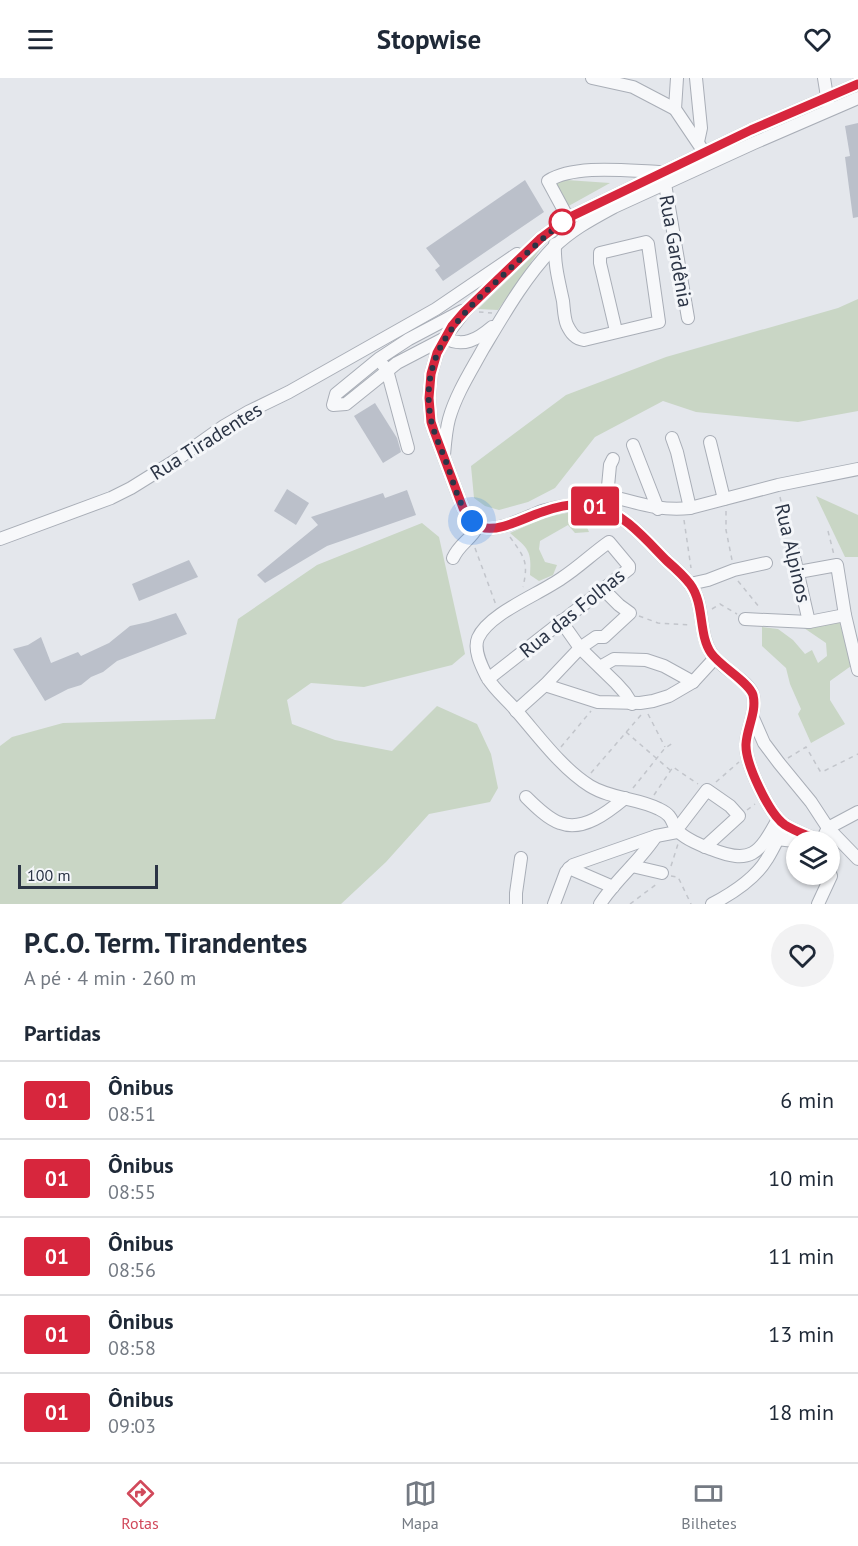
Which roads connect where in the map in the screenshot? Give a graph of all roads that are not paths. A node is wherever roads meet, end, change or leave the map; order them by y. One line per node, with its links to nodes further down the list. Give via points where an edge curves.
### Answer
1 (592, 78): 8 (street, via 633,87)
2 (677, 78): 8 (street)
3 (696, 78): 10 (street)
4 (826, 79): 6 (street)
5 (858, 85): 6 (street, Rua Tiradentes)
6 (827, 97): 9 (street); 10 (street, Rua Tiradentes)
7 (858, 98): 9 (street, Rua Tiradentes)
8 (675, 109): 10 (street)
9 (830, 111): 11 (street, Rua Tiradentes)
10 (701, 147): 11 (street, Rua Tiradentes)
11 (664, 178): 12 (street, Rua Tiradentes); 12 (street, Rua Tiradentes, via 595,171 559,175 548,181); 13 (street, Rua Tiradentes); 21 (street, Rua Gardênia)
12 (568, 218): 13 (street); 14 (street, Rua Tiradentes); 15 (street, via 569,224)
13 (593, 218): 15 (street, Rua Tiradentes)
14 (541, 238): 18 (street, Rua Tiradentes); 19 (street, Rua Tiradentes)
15 (554, 247): 16 (street, Rua Tiradentes); 17 (street)
16 (539, 265): 17 (street); 20 (street, Rua Tiradentes)
17 (556, 274): 23 (street, via 566,322 574,336 584,340)
18 (436, 309): 22 (street); 42 (street, Rua Tiradentes, via 224,426 131,488)
19 (471, 310): 22 (street, Rua Tiradentes); 24 (street, Rua Tiradentes, via 452,326)
20 (499, 316): 24 (street, via 481,336 469,342); 33 (street, via 453,408)
21 (688, 318)
22 (440, 322): 24 (street); 26 (street, Rua Tiradentes)
23 (616, 331): 23 (street, via 600,253 646,242 660,320)
24 (445, 338): 25 (street); 27 (street)
25 (416, 353): 27 (street, via 428,358); 28 (street)
26 (380, 358): 28 (street); 28 (street, Rua Tiradentes, via 336,394 333,405 346,404)
27 (433, 366): 33 (street, via 430,410)
28 (387, 370): 32 (street)
29 (672, 438): 39 (street)
30 (710, 442): 37 (street)
31 (633, 445): 40 (street)
32 (408, 448)
33 (444, 456): 41 (street)
34 (613, 459): 36 (street)
35 (858, 469): 37 (street)
36 (608, 497): 38 (street); 40 (street)
37 (724, 499): 39 (street)
38 (597, 506): 41 (street, via 559,507 487,528); 47 (street, via 617,516)
39 (690, 508): 40 (street)
40 (658, 509)
41 (475, 536): 44 (street, via 457,549)
42 (0, 539)
43 (792, 548): 52 (street, Rua Alpinos)
44 (453, 558)
45 (766, 563): 47 (street, via 708,580)
46 (804, 571): 49 (street, via 837,565)
47 (691, 577): 54 (street, via 708,648)
48 (603, 589): 51 (street, Rua das Folhas); 53 (street, via 630,613 604,637 596,637); 57 (street, Rua das Folhas, via 629,568 609,542 485,628 478,637 477,651)
49 (845, 615): 52 (street); 56 (street)
50 (745, 619): 52 (street)
51 (561, 621): 53 (street); 57 (street, Rua das Folhas)
52 (808, 622)
53 (580, 648): 55 (street); 59 (street)
54 (715, 658): 58 (street); 62 (street, via 750,689)
55 (600, 667): 58 (street, via 614,659 646,660); 60 (street)
56 (858, 670)
57 (488, 679): 61 (street)
58 (693, 682): 60 (street, via 669,696)
59 (544, 685): 60 (street, via 598,702); 61 (street)
60 (632, 704)
61 (516, 711): 64 (street, via 583,781 606,794)
62 (754, 735): 66 (street, via 746,746 750,763 764,798); 68 (street)
63 (526, 797): 64 (street, via 560,823 575,825 601,816)
64 (625, 798): 67 (street, via 662,810)
65 (858, 812): 68 (street)
66 (781, 822): 69 (street); 72 (street); 74 (street, via 752,854 736,856)
67 (674, 825): 71 (street); 74 (street); 74 (street, via 681,824 707,790 730,806 739,816)
68 (828, 828): 70 (street); 76 (street)
69 (800, 831)
70 (826, 831)
71 (656, 836): 78 (street); 79 (street)
72 (777, 839): 73 (street); 86 (street, via 759,870)
73 (786, 840)
74 (705, 847)
75 (840, 850): 76 (street)
76 (855, 857)
77 (521, 858): 83 (street)
78 (632, 866): 80 (street); 82 (street)
79 (569, 868): 82 (street); 84 (street)
80 (665, 874)
81 (827, 885): 87 (street)
82 (613, 887): 85 (street)
83 (516, 904)
84 (554, 904)
85 (600, 904)
86 (712, 904)
87 (818, 904)

